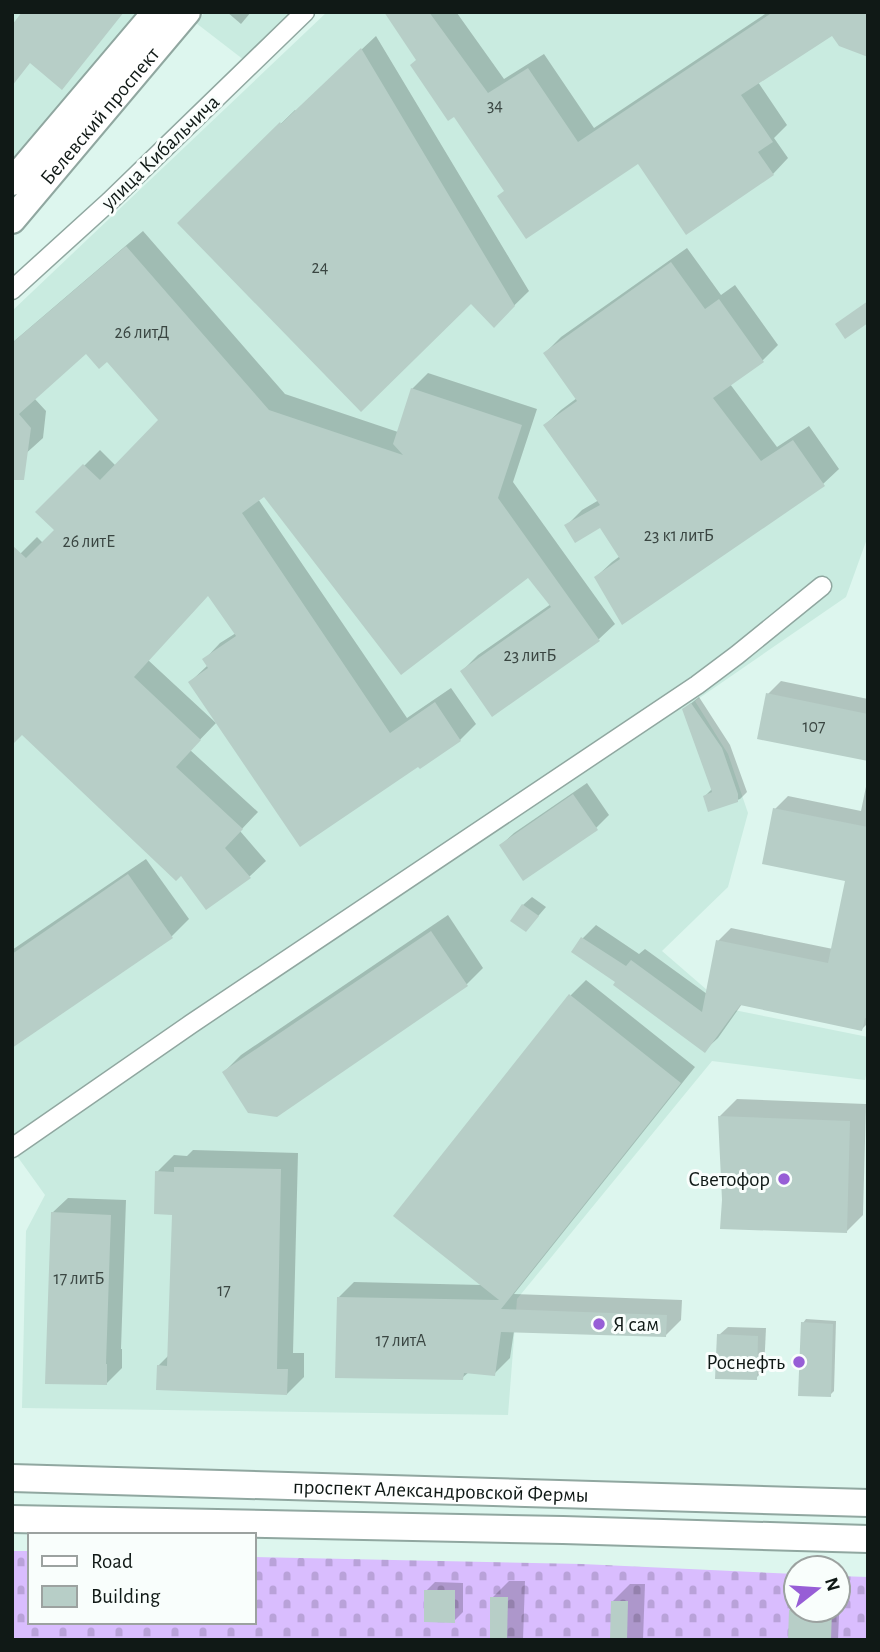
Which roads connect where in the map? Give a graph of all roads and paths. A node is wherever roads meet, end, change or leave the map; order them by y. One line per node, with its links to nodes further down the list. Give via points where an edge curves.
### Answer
1 (156, 12): 4 (main road, Белевский проспект)
2 (187, 12): 5 (main road, Белевский проспект)
3 (304, 12): 6 (street, улица Кибальчича, via 110,201)
4 (12, 182)
5 (12, 220)
6 (12, 289)
7 (822, 586): 8 (street, via 697,685)
8 (12, 1148)
9 (12, 1478): 10 (main road, проспект Александровской Фермы)
10 (868, 1503)
11 (12, 1519): 12 (main road, проспект Александровской Фермы)
12 (868, 1539)

